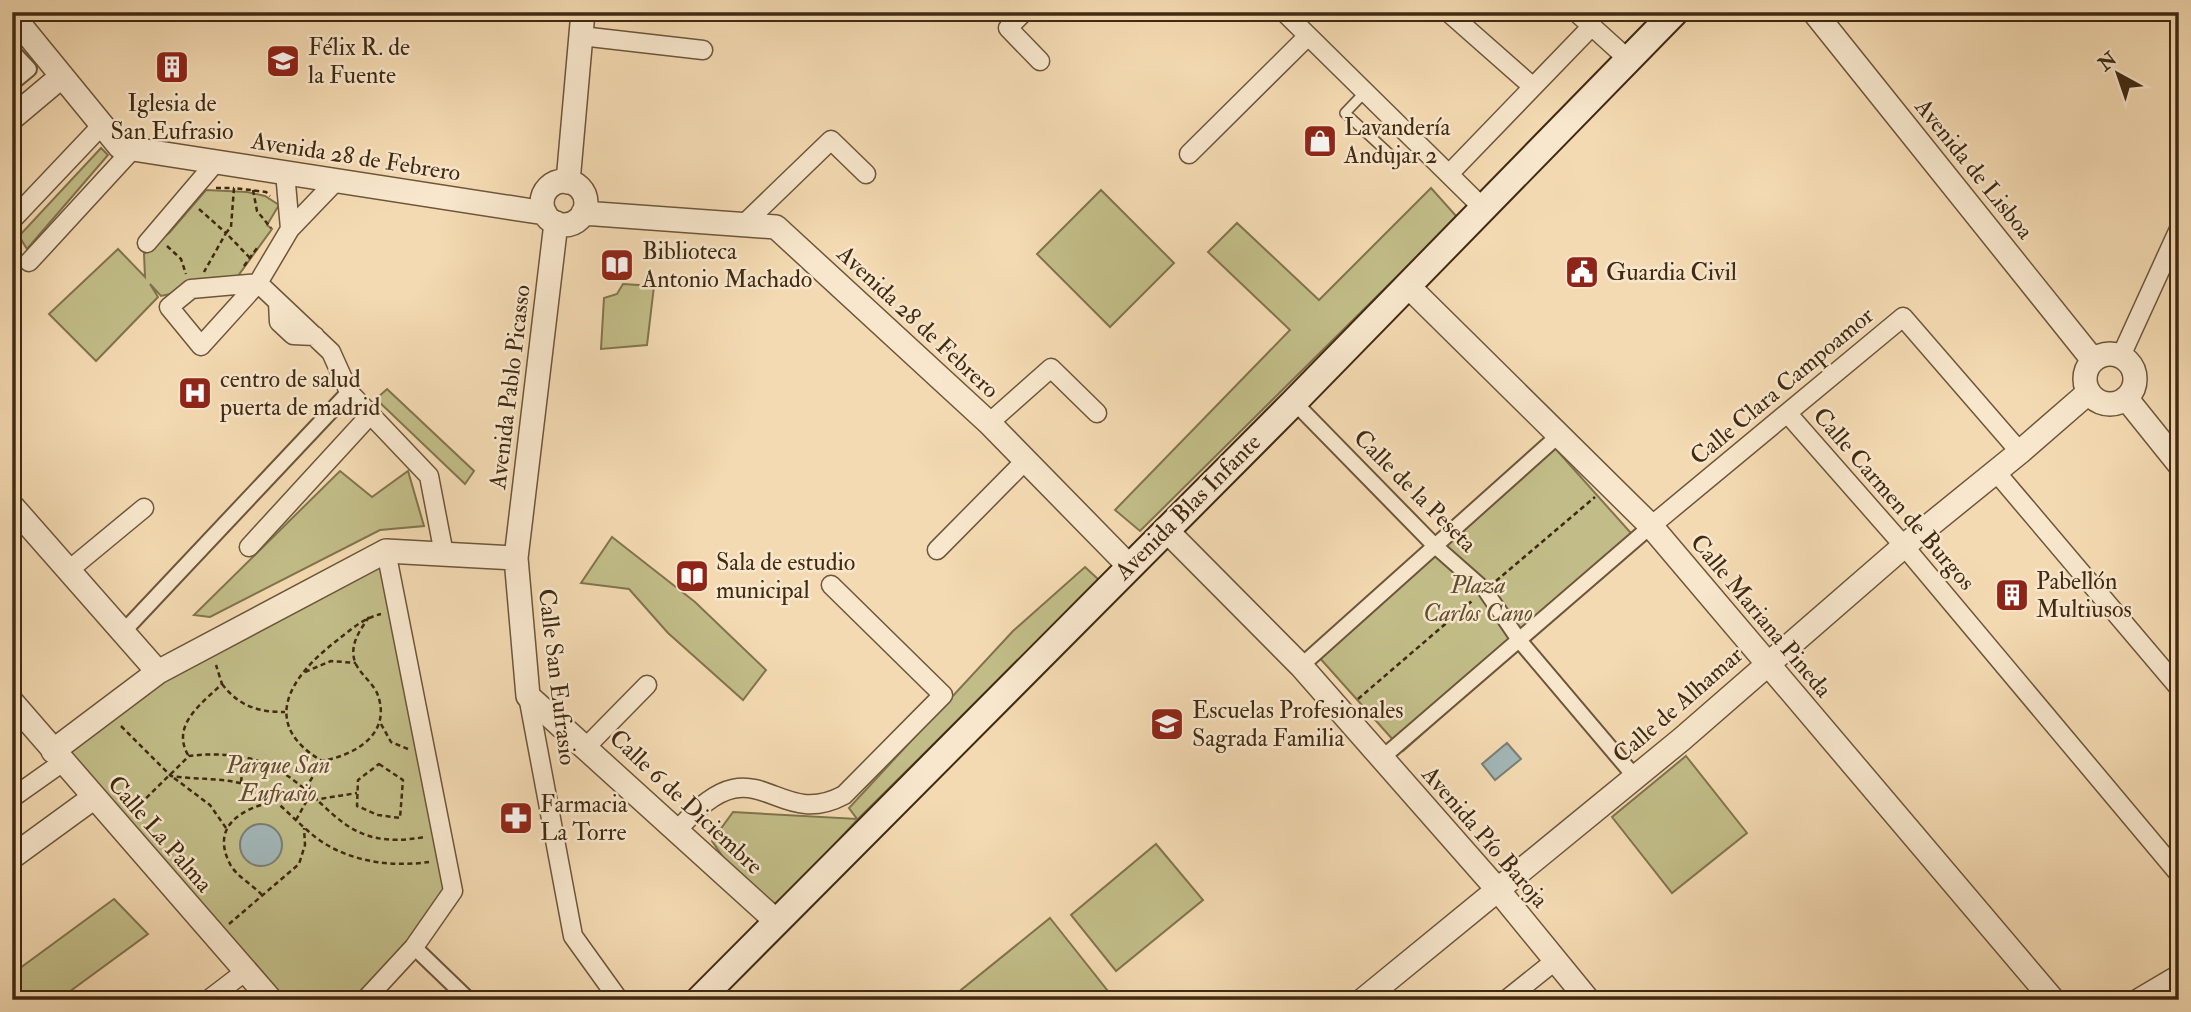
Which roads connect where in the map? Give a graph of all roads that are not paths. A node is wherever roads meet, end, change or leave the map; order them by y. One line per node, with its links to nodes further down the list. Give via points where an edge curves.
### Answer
1 (583, 12): 10 (street)
2 (1024, 12): 14 (street, via 1008,28)
3 (1284, 12): 11 (street)
4 (1448, 12): 18 (street)
5 (1576, 12): 9 (street)
6 (1675, 12): 15 (main road, Avenida Blas Infante)
7 (1814, 12): 43 (street, Avenida de Lisboa)
8 (12, 15): 16 (street, Avenida 28 de Febrero)
9 (1592, 26): 15 (street); 18 (street)
10 (581, 36): 12 (street); 30 (street)
11 (1308, 36): 19 (street); 23 (street)
12 (703, 50)
13 (12, 51): 17 (street, via 29,69)
14 (1040, 61)
15 (1629, 61): 31 (main road, Avenida Blas Infante)
16 (62, 76): 20 (street); 21 (street, Avenida 28 de Febrero)
17 (12, 83)
18 (1533, 87): 28 (street)
19 (1365, 92): 24 (lane, via 1345,113); 28 (street)
20 (12, 118)
21 (102, 125): 22 (street, Avenida 28 de Febrero, via 121,147); 33 (street)
22 (134, 149): 25 (street, Avenida 28 de Febrero); 39 (street)
23 (1189, 154)
24 (1396, 160)
25 (216, 162): 26 (street, Avenida 28 de Febrero); 38 (street)
26 (285, 172): 29 (street, Avenida 28 de Febrero); 34 (street)
27 (866, 174): 36 (street, via 831,140)
28 (1449, 174): 31 (street)
29 (337, 180): 34 (street); 35 (street, Avenida 28 de Febrero)
30 (568, 182): 32 (street, via 584,193); 35 (street, via 554,184 545,193)
31 (1484, 209): 41 (main road, Avenida Blas Infante)
32 (583, 213): 35 (street, via 575,222); 36 (street, Avenida 28 de Febrero)
33 (12, 220)
34 (283, 224): 40 (street)
35 (551, 224): 67 (street, Avenida Pablo Picasso)
36 (744, 224): 51 (street, Avenida 28 de Febrero, via 776,226)
37 (2179, 229): 42 (street)
38 (153, 241)
39 (29, 262)
40 (258, 283): 40 (street, via 201,346 169,307 191,289); 45 (street, via 331,352)
41 (1407, 285): 47 (main road, Avenida Blas Infante); 52 (street, Calle Mariana Pineda)
42 (2121, 356): 43 (street, via 2107,354); 46 (street, via 2135,376)
43 (2093, 360): 44 (street, via 2085,379)
44 (2089, 392): 46 (street, via 2110,404); 53 (street, Calle de Alhamar)
45 (349, 393): 50 (street); 71 (street)
46 (2126, 398): 55 (street)
47 (1294, 402): 60 (main road, Avenida Blas Infante); 61 (street, Calle de la Peseta)
48 (1097, 413): 51 (street, via 1051,368)
49 (1788, 414): 53 (street, Calle Clara Campoamor, via 1903,317); 59 (street, Calle Clara Campoamor); 62 (street, Calle Carmen de Burgos)
50 (370, 415): 63 (street); 66 (street, via 429,476)
51 (989, 424): 54 (street, Avenida 28 de Febrero)
52 (1559, 435): 59 (street, Calle Mariana Pineda); 61 (street)
53 (2021, 452): 56 (street, Calle de Alhamar)
54 (1024, 462): 64 (street); 68 (street, Avenida 28 de Febrero)
55 (2179, 464)
56 (1996, 472): 62 (street, Calle de Alhamar); 77 (street)
57 (12, 506): 69 (street)
58 (144, 508): 69 (street)
59 (1651, 526): 72 (street); 73 (street, Calle Mariana Pineda)
60 (1165, 529): 68 (main road, Avenida Blas Infante); 74 (street, Avenida Pío Baroja)
61 (1434, 544): 72 (street, Calle de la Peseta, via 1485,590); 74 (street)
62 (1904, 546): 73 (street, Calle de Alhamar); 88 (street, Calle Carmen de Burgos)
63 (249, 547)
64 (937, 550)
65 (386, 551): 66 (street, Calle San Eufrasio); 75 (street); 91 (street, via 453,891)
66 (444, 554): 67 (street, Calle San Eufrasio)
67 (516, 558): 78 (street, Calle San Eufrasio)
68 (1128, 565): 90 (main road, Avenida Blas Infante)
69 (69, 570): 71 (street)
70 (831, 585): 86 (street, via 943,695 845,795 810,806 766,790 723,790 708,798)
71 (123, 632): 75 (street)
72 (1519, 640): 82 (street); 83 (street, Calle de la Peseta)
73 (1766, 664): 83 (street, Calle de Alhamar); 104 (street, Calle Mariana Pineda)
74 (1301, 667): 82 (street, Avenida Pío Baroja)
75 (158, 672): 81 (street, via 106,711)
76 (647, 685): 80 (street)
77 (2179, 688)
78 (528, 696): 80 (street, Calle 6 de Diciembre); 100 (street, Calle San Eufrasio, via 573,936)
79 (12, 702): 81 (street, Calle La Palma)
80 (587, 746): 86 (street, Calle 6 de Diciembre)
81 (58, 757): 84 (street); 85 (street, Calle La Palma)
82 (1382, 758): 89 (street, Avenida Pío Baroja)
83 (1634, 777): 89 (street, Calle de Alhamar)
84 (12, 798)
85 (93, 798): 87 (street); 93 (street, Calle La Palma)
86 (677, 831): 90 (street, Calle 6 de Diciembre)
87 (12, 857)
88 (2179, 874)
89 (1498, 890): 92 (street, Avenida Pío Baroja); 101 (street, Calle de Alhamar)
90 (775, 920): 95 (main road, Avenida Blas Infante)
91 (414, 947): 98 (street); 99 (street)
92 (1556, 960): 102 (street); 103 (street, Avenida Pío Baroja)
93 (246, 971): 96 (street); 97 (street, Calle La Palma)
94 (2179, 977): 105 (street)
95 (703, 997)
96 (208, 1000)
97 (271, 1000)
98 (365, 1000)
99 (469, 1000)
100 (618, 1000)
101 (1363, 1000)
102 (1506, 1000)
103 (1588, 1000)
104 (2053, 1000)
105 (2140, 1000)

